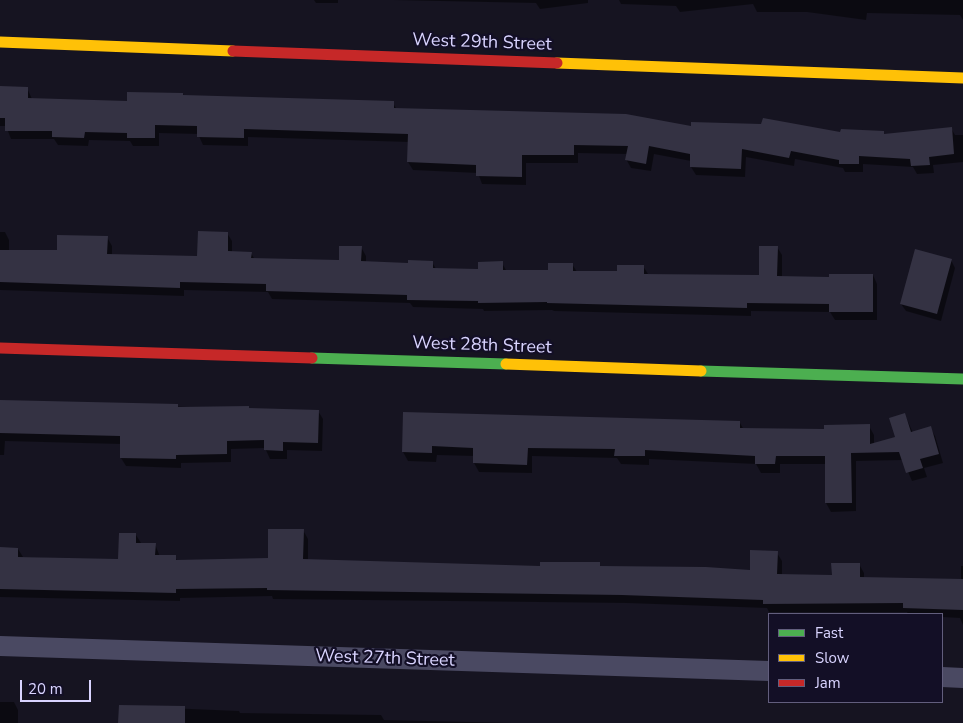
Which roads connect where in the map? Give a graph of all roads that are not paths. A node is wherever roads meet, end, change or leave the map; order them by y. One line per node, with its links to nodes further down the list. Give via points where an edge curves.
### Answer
1 (0, 42): 2 (street, West 29th Street)
2 (963, 78)
3 (0, 348): 4 (street, West 28th Street)
4 (963, 379)
5 (0, 646): 6 (street, West 27th Street)
6 (768, 671)
7 (943, 677): 8 (street)
8 (963, 678)

